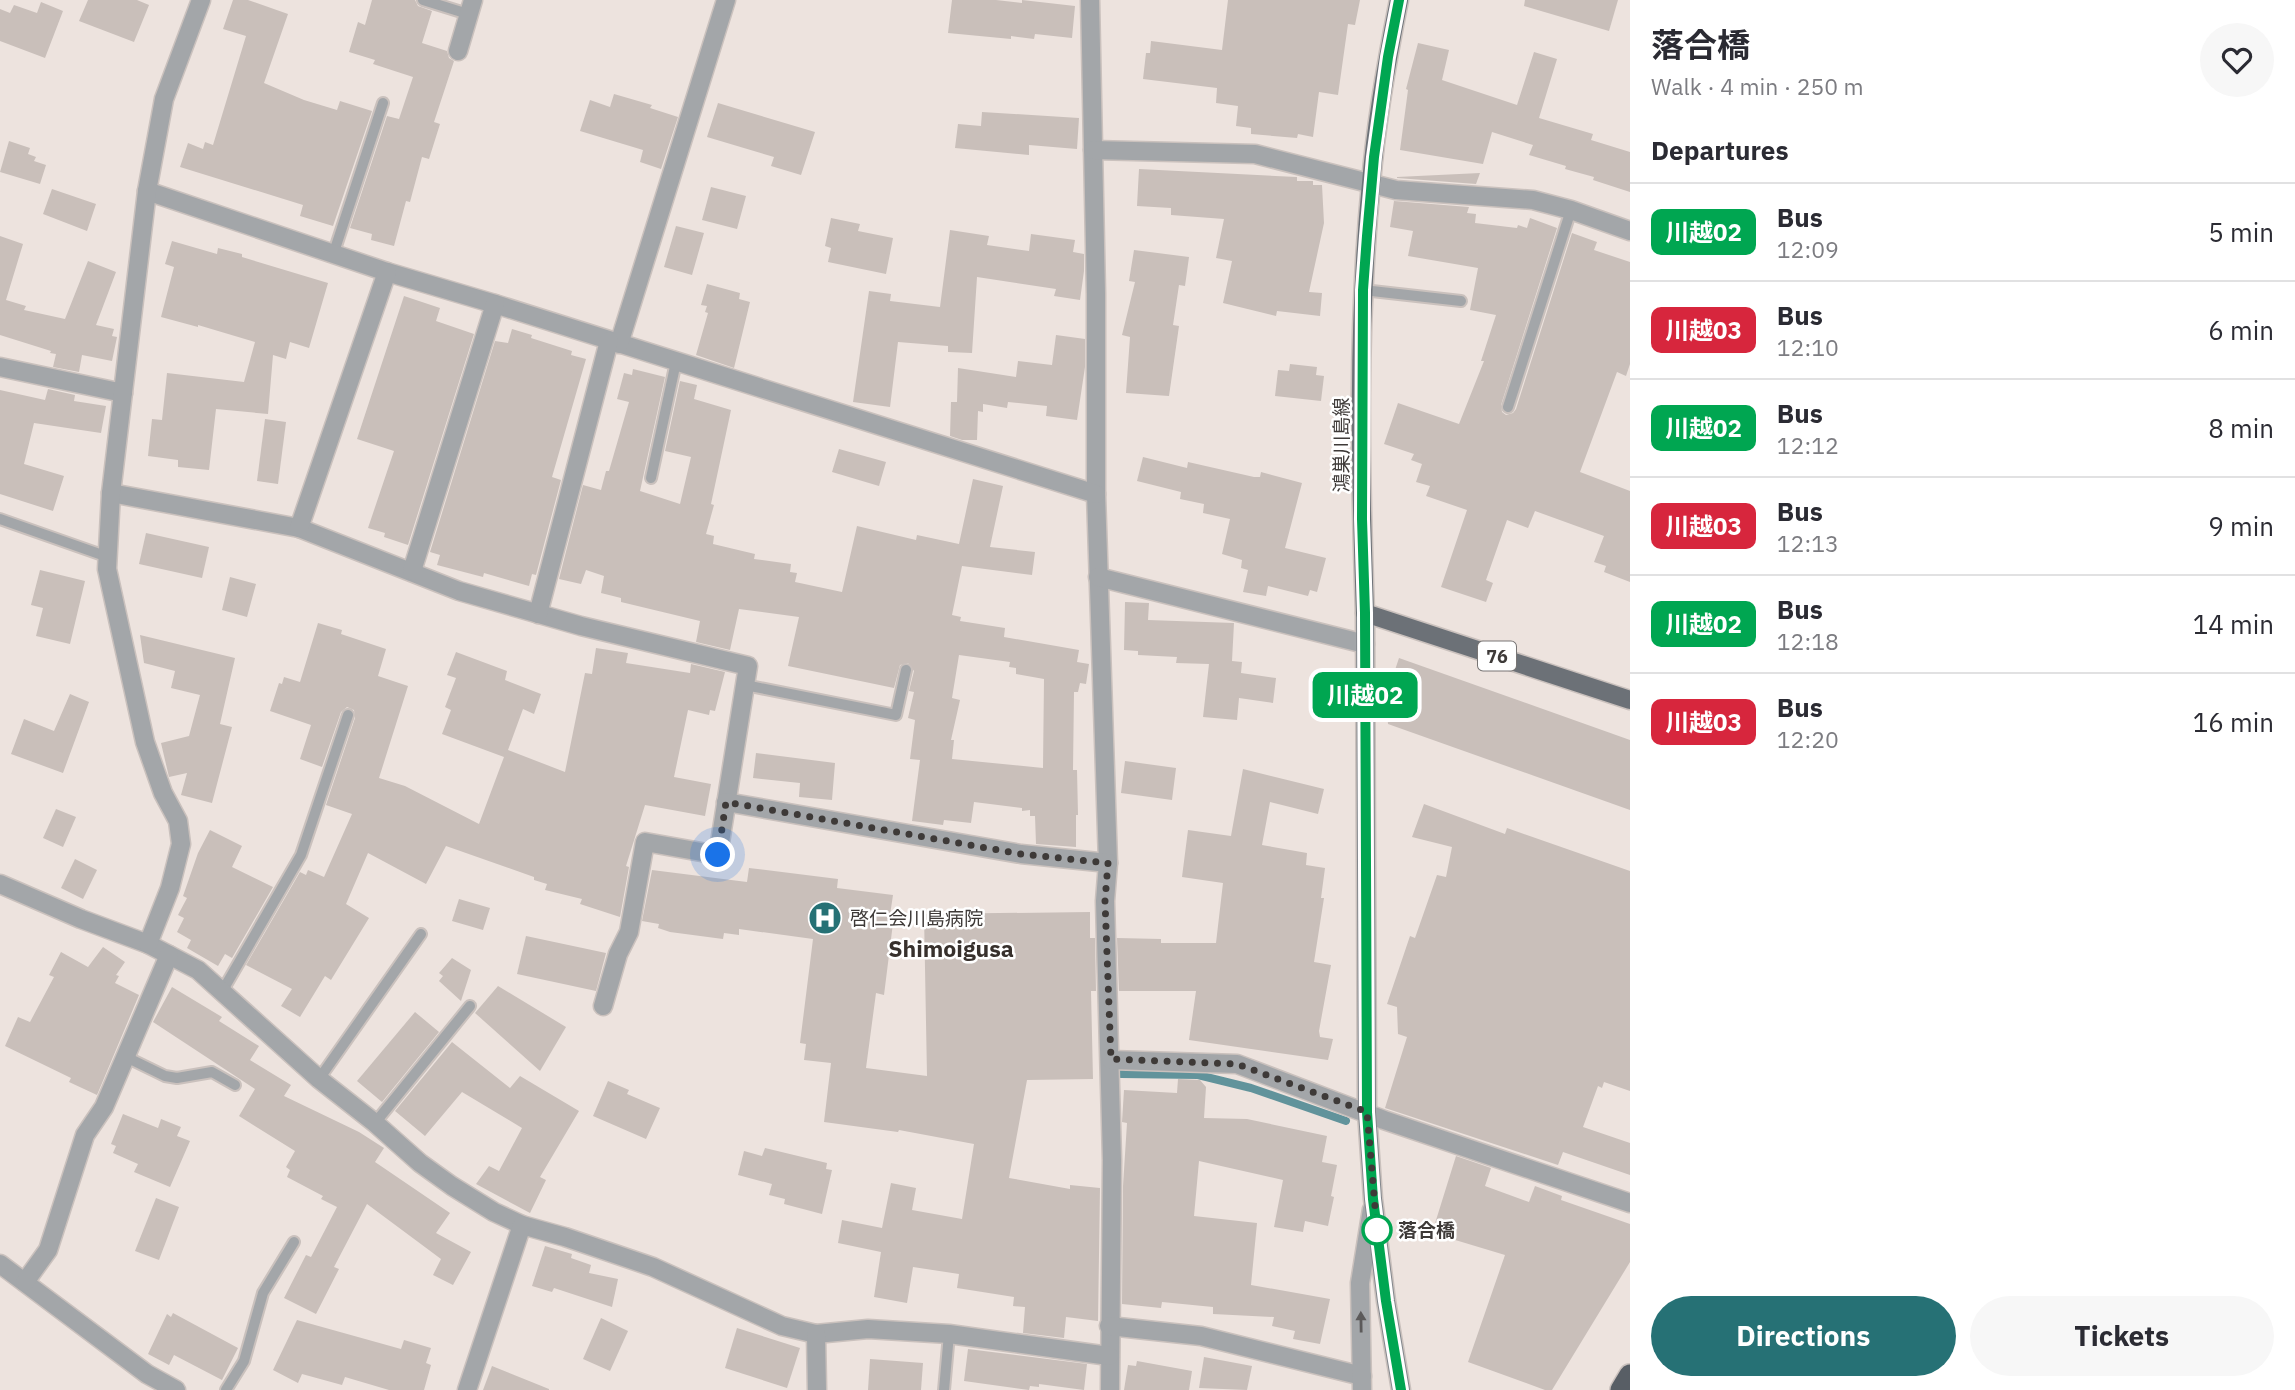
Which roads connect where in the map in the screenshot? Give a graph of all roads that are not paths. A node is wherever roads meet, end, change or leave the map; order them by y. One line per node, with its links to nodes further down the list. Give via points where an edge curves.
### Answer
1 (201, 0): 11 (street, via 164,99)
2 (423, 0): 6 (lane)
3 (726, 0): 19 (street)
4 (1090, 0): 9 (street)
5 (1399, 0): 10 (main road, 鴻巣川島線)
6 (471, 7): 7 (street)
7 (458, 51)
8 (383, 103): 14 (lane)
9 (1093, 150): 10 (street, via 1255,154); 26 (street)
10 (1371, 182): 12 (street, via 1396,190 1533,200); 16 (main road, 鴻巣川島線)
11 (147, 191): 14 (street); 22 (street)
12 (1571, 210): 13 (street); 23 (lane)
13 (1630, 230)
14 (334, 252): 15 (street)
15 (387, 272): 18 (street); 28 (street)
16 (1363, 290): 17 (lane); 32 (main road, 鴻巣川島線)
17 (1461, 302)
18 (495, 304): 19 (street); 30 (street)
19 (614, 342): 20 (street); 33 (street)
20 (676, 362): 24 (lane); 26 (street)
21 (0, 367): 22 (street)
22 (123, 393): 25 (street)
23 (1508, 407)
24 (650, 478)
25 (111, 493): 28 (street); 29 (street)
26 (1096, 494): 31 (street)
27 (0, 519): 29 (lane)
28 (299, 527): 30 (street)
29 (108, 557): 43 (street, via 145,741 178,821 181,844)
30 (412, 572): 33 (street)
31 (1098, 577): 34 (street); 40 (street)
32 (1365, 613): 34 (street); 37 (main road, 76)
33 (538, 614): 36 (street, via 748,666)
34 (1365, 644): 52 (street)
35 (906, 670): 36 (lane, via 896,715)
36 (744, 685): 39 (street)
37 (1630, 700)
38 (348, 715): 45 (lane, via 301,855)
39 (726, 802): 40 (street, via 1021,854); 47 (street, via 718,855 645,842 629,933)
40 (1108, 863): 49 (street, via 1105,901)
41 (0, 884): 43 (street)
42 (421, 934): 50 (lane)
43 (148, 944): 44 (street)
44 (169, 955): 45 (street); 48 (street)
45 (223, 990): 50 (street)
46 (470, 1006): 53 (lane)
47 (603, 1006)
48 (124, 1056): 51 (lane, via 165,1076 177,1079 212,1072); 59 (street, via 104,1107 85,1135 48,1250)
49 (1111, 1059): 52 (street, via 1237,1064); 60 (street)
50 (319, 1079): 53 (street)
51 (235, 1086)
52 (1367, 1112): 54 (street); 55 (street)
53 (375, 1123): 56 (street, via 452,1186)
54 (1373, 1199): 65 (street, one-way to 54, via 1360,1283); 72 (street)
55 (1630, 1203)
56 (522, 1225): 62 (street, via 653,1268 782,1326); 68 (street)
57 (294, 1242): 67 (lane, via 263,1293 244,1361)
58 (0, 1264): 59 (street)
59 (24, 1282): 66 (street, via 147,1374)
60 (1109, 1326): 63 (street); 65 (street, via 1201,1336)
61 (949, 1334): 62 (street, via 867,1329); 63 (street); 70 (lane)
62 (816, 1335): 69 (street)
63 (1109, 1356): 71 (street)
64 (1630, 1375): 73 (highway)
65 (1362, 1383)
66 (176, 1390)
67 (226, 1390)
68 (467, 1390)
69 (817, 1390)
70 (944, 1390)
71 (1110, 1390)
72 (1401, 1390)
73 (1621, 1390)

